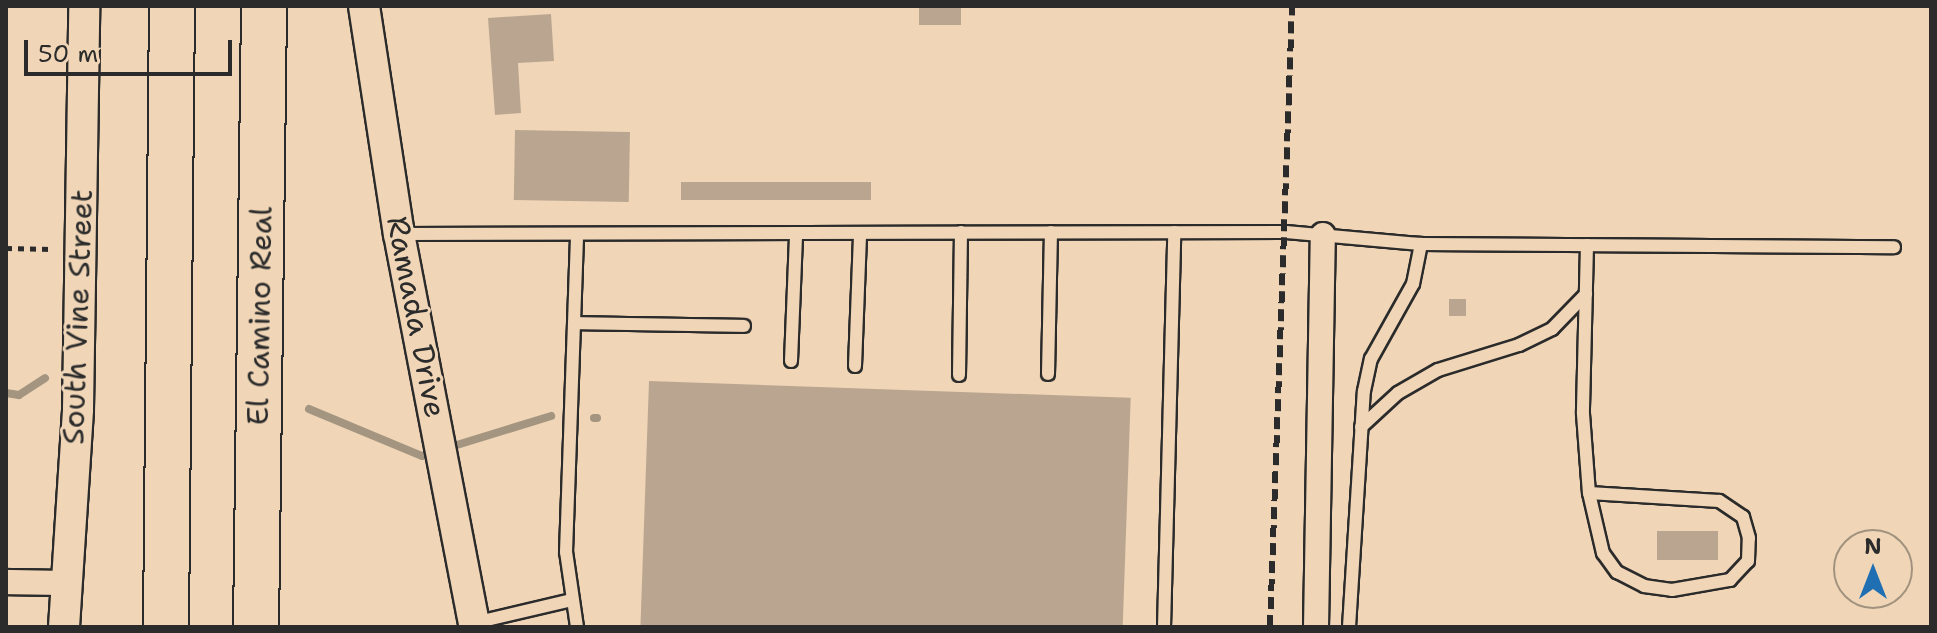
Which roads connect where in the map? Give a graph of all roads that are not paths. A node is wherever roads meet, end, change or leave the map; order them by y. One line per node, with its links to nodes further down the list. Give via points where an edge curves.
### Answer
1 (84, 6): 26 (street, South Vine Street, via 81,250)
2 (172, 6): 30 (highway)
3 (264, 6): 31 (highway, El Camino Real)
4 (364, 6): 8 (street, Ramada Drive)
5 (961, 232): 6 (lane); 11 (lane); 22 (lane)
6 (1051, 232): 7 (lane); 21 (lane)
7 (1174, 232): 12 (lane); 33 (lane)
8 (399, 234): 9 (lane); 28 (street, Ramada Drive)
9 (577, 234): 10 (lane); 17 (lane)
10 (796, 234): 11 (lane); 19 (lane)
11 (860, 234): 20 (lane)
12 (1323, 235): 13 (lane); 34 (street)
13 (1421, 244): 14 (lane); 23 (lane, via 1405,302 1371,359)
14 (1587, 245): 15 (lane); 16 (lane)
15 (1894, 247)
16 (1586, 294): 23 (lane, via 1552,329 1438,370 1398,393); 24 (lane, via 1583,414)
17 (574, 323): 18 (lane); 27 (lane, via 566,552)
18 (744, 326)
19 (791, 361)
20 (855, 366)
21 (1048, 374)
22 (959, 375)
23 (1361, 427): 35 (lane)
24 (1589, 493): 24 (lane, via 1603,553 1617,572 1644,586 1704,588 1730,580 1748,561 1743,517 1719,501)
25 (6, 582): 26 (street)
26 (67, 583): 29 (street, South Vine Street)
27 (572, 600): 28 (lane); 32 (lane)
28 (474, 625)
29 (64, 627)
30 (166, 627)
31 (256, 627)
32 (577, 627)
33 (1164, 627)
34 (1316, 627)
35 (1349, 627)

